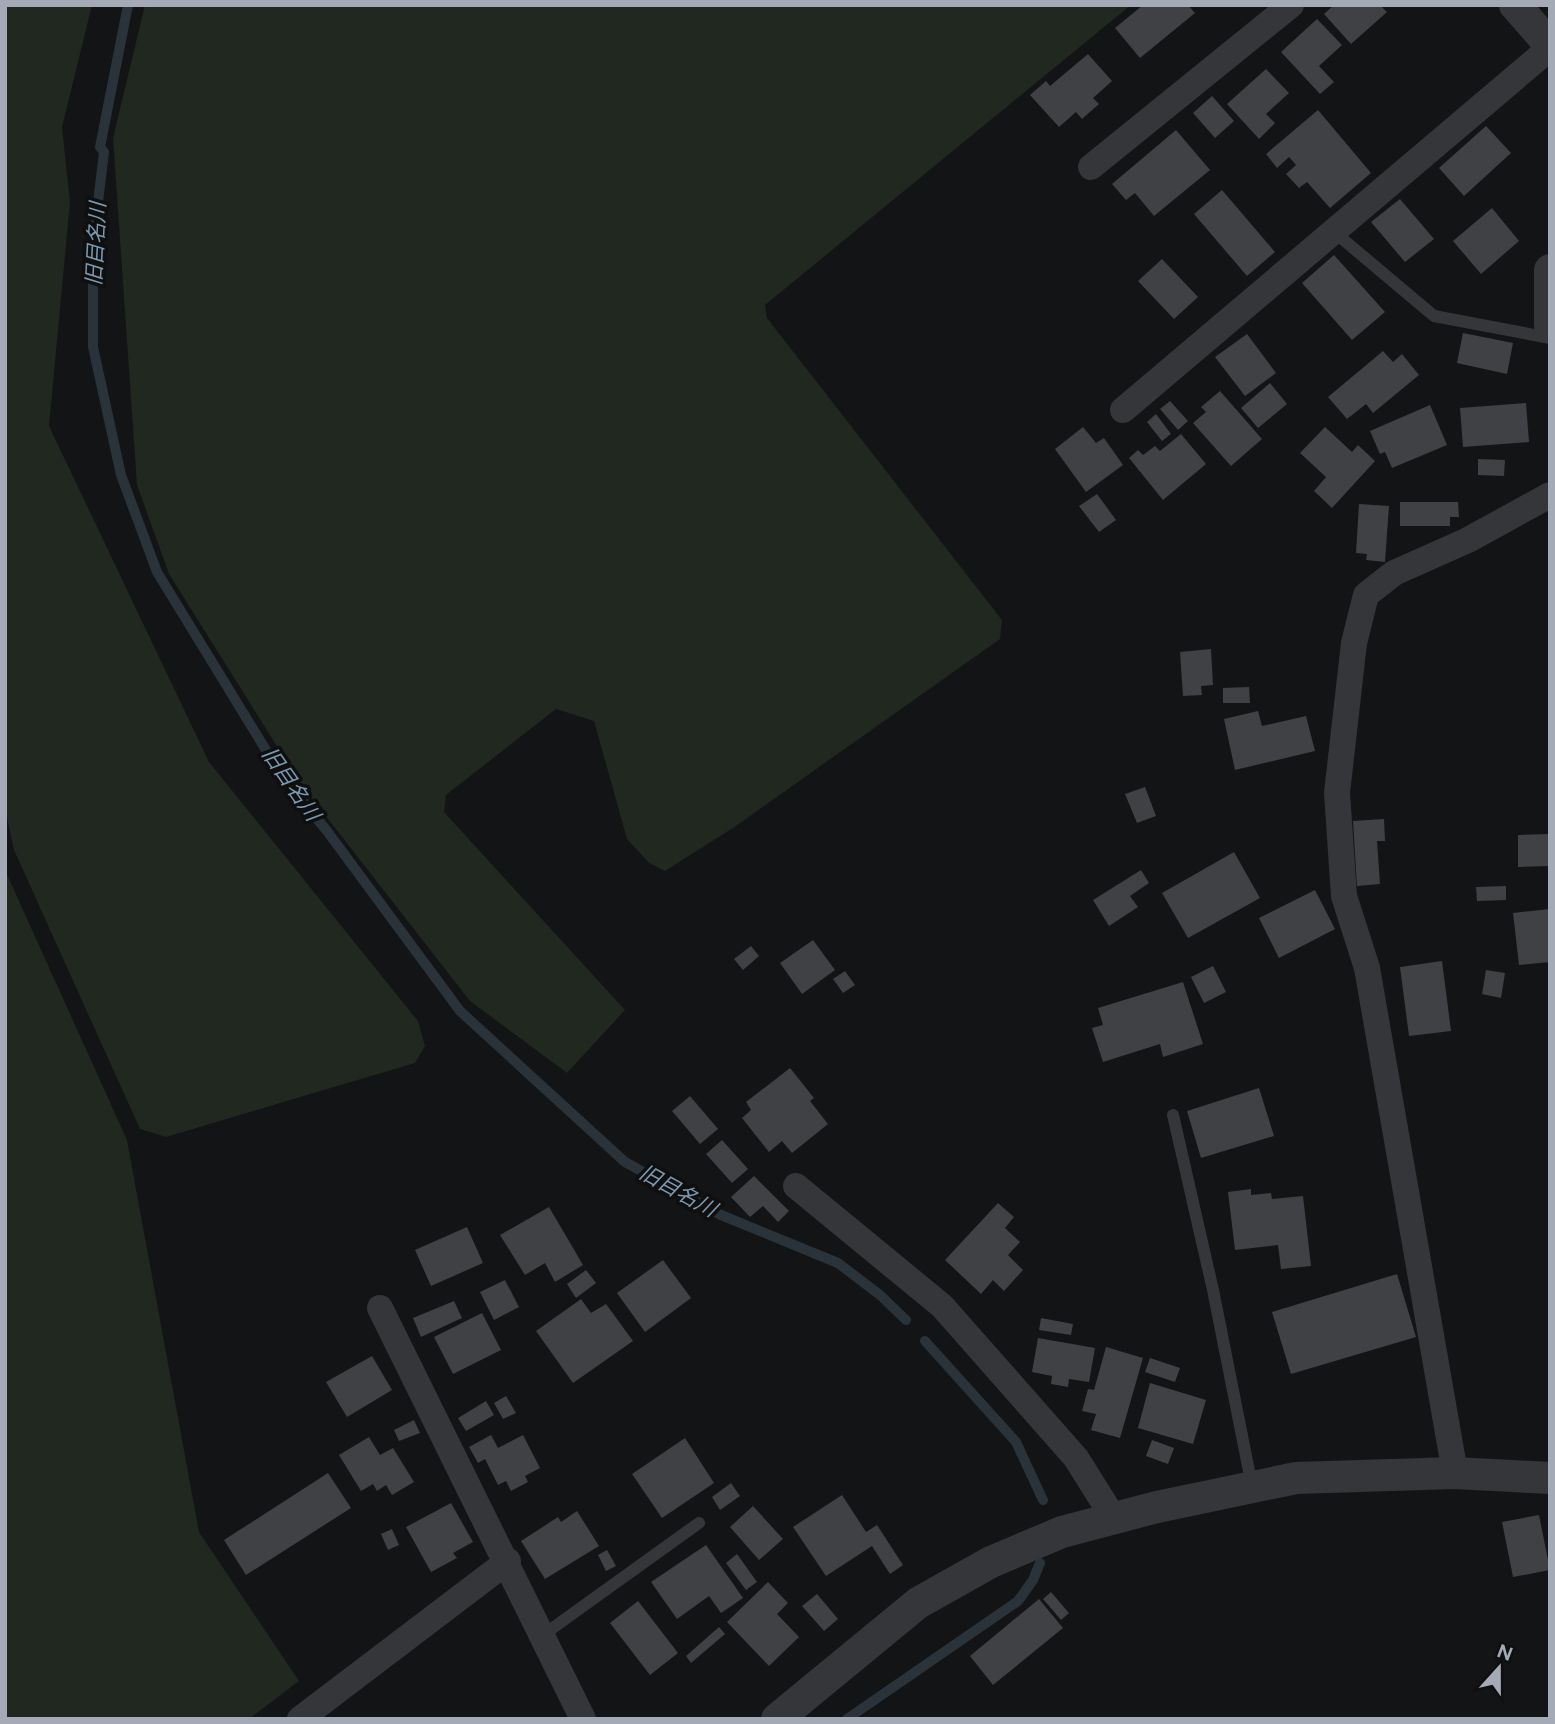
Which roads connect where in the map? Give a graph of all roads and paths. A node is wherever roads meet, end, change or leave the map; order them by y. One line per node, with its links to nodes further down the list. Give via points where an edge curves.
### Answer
1 (1291, 5): 4 (street)
2 (1515, 5): 3 (street)
3 (1550, 46): 5 (street)
4 (1091, 167)
5 (1333, 231): 8 (lane, via 1434,316); 9 (street)
6 (1550, 270): 7 (street)
7 (1550, 325)
8 (1550, 338)
9 (1123, 410)
10 (1550, 495): 14 (street, via 1468,540 1394,573 1366,595 1354,643 1337,793 1344,896 1367,968)
11 (1173, 1115): 16 (lane)
12 (796, 1186): 17 (street, via 942,1306 1076,1458)
13 (380, 1308): 19 (street)
14 (1455, 1473): 15 (street); 16 (street, via 1296,1478)
15 (1550, 1478)
16 (1252, 1486): 17 (street)
17 (1113, 1517): 21 (street, via 1062,1532 991,1562 918,1603)
18 (699, 1523): 20 (lane)
19 (508, 1561): 20 (street); 22 (street)
20 (543, 1635): 23 (street)
21 (787, 1716)
22 (300, 1719)
23 (583, 1719)

